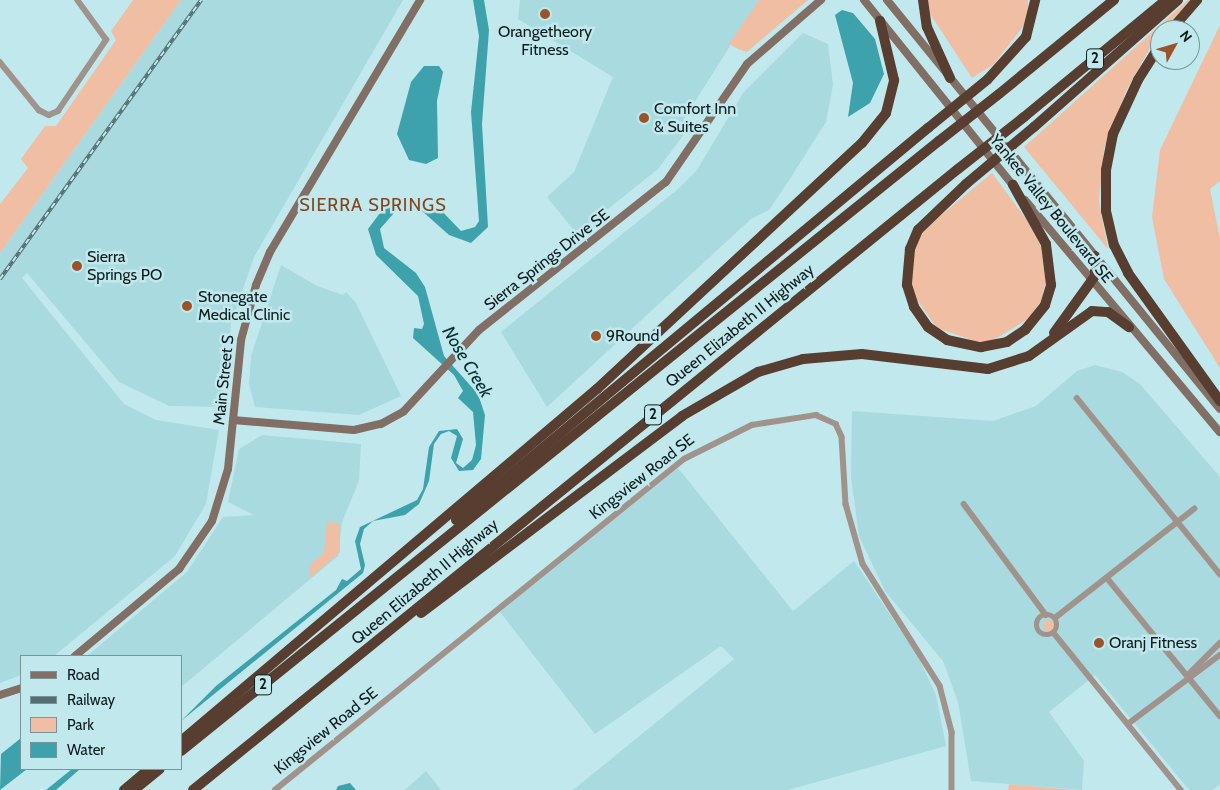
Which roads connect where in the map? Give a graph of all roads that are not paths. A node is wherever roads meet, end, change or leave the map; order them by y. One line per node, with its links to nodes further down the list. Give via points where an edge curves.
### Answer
1 (78, 0): 16 (street, via 106,40 58,111 49,115 39,110)
2 (420, 0): 26 (main road, Main Street S, via 270,252 245,321)
3 (821, 0): 26 (main road, Sierra Springs Drive SE, via 748,64 666,182 487,324 404,411 367,428)
4 (856, 0): 12 (main road)
5 (887, 0): 17 (main road, Yankee Valley Boulevard SE)
6 (923, 0): 17 (highway, via 926,27)
7 (1035, 0): 35 (highway, bridge, via 1026,37 988,79)
8 (1114, 0): 35 (highway, Queen Elizabeth II Highway / 2, bridge)
9 (1166, 0): 40 (highway, Queen Elizabeth II Highway / 2, bridge)
10 (1178, 0): 18 (highway, bridge, via 966,184 918,230 910,249 907,285 914,307 928,327 947,340 981,347 1007,342 1025,330 1045,305 1051,285 1046,244)
11 (1197, 0): 13 (highway)
12 (865, 2): 14 (main road, Yankee Valley Boulevard SE)
13 (1180, 20)
14 (880, 21): 18 (main road, Yankee Valley Boulevard SE); 46 (highway, via 894,80 886,113 862,143 597,389)
15 (1150, 61): 24 (highway, via 1113,134 1106,170 1106,211 1114,245 1128,273)
16 (0, 62)
17 (950, 78): 19 (main road, Yankee Valley Boulevard SE)
18 (1013, 185): 20 (main road, Yankee Valley Boulevard SE)
19 (1095, 256): 20 (highway, via 1097,270); 25 (main road, Yankee Valley Boulevard SE)
20 (1092, 281): 21 (main road, Yankee Valley Boulevard SE); 22 (highway)
21 (1129, 327): 22 (highway, via 1097,310); 27 (main road, Yankee Valley Boulevard SE)
22 (1049, 340): 40 (highway, via 1014,363 988,369 862,354 803,359 750,376 682,416)
23 (1077, 398): 30 (street)
24 (1220, 401)
25 (1220, 409)
26 (233, 420): 38 (main road, Main Street S, via 220,502 196,549 150,595)
27 (1220, 432)
28 (964, 504): 33 (street)
29 (1194, 509): 30 (street)
30 (1178, 522): 31 (street); 32 (street)
31 (1220, 574)
32 (1108, 579): 34 (street); 41 (street)
33 (1046, 615): 34 (street); 36 (street, via 1039,618 1038,629 1047,635)
34 (1055, 618): 36 (street)
35 (344, 619): 47 (highway, Queen Elizabeth II Highway / 2)
36 (1054, 633): 45 (street)
37 (1220, 643): 41 (street)
38 (76, 655)
39 (1220, 655): 41 (street)
40 (350, 664): 52 (highway, Queen Elizabeth II Highway / 2)
41 (1188, 676): 44 (street); 45 (street)
42 (20, 688): 43 (main road)
43 (0, 695)
44 (1220, 716)
45 (1128, 724): 55 (street)
46 (182, 740)
47 (182, 751)
48 (148, 770): 50 (highway)
49 (159, 770): 51 (highway)
50 (124, 790)
51 (134, 790)
52 (193, 790)
53 (274, 790): 54 (street, Kingsview Road SE, via 684,459 752,425 808,415 824,416 840,430 846,504 858,552 940,686 952,732)
54 (952, 790)
55 (1180, 790)

